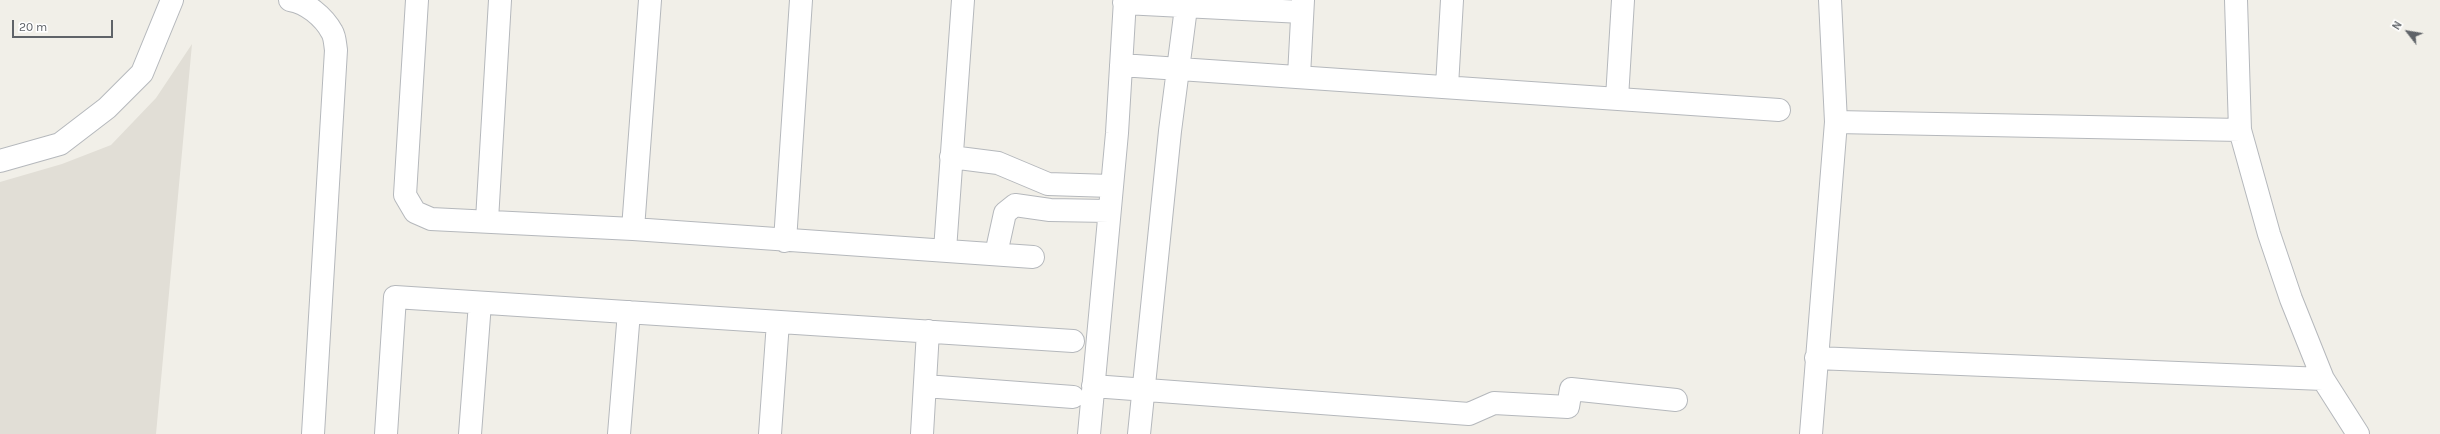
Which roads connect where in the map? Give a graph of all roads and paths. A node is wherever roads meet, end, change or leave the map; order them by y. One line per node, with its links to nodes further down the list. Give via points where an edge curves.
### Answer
1 (172, 0): 24 (street, via 142,72 107,108 60,144)
2 (290, 0): 45 (street, via 297,1 319,16 332,32 336,50)
3 (417, 0): 27 (street, via 405,195 415,212 431,219)
4 (500, 0): 27 (street)
5 (650, 0): 28 (street)
6 (801, 0): 29 (street)
7 (963, 0): 23 (street)
8 (1452, 0): 18 (street)
9 (1623, 0): 19 (street)
10 (1830, 0): 21 (street)
11 (2236, 0): 22 (street)
12 (1125, 2): 13 (street); 15 (street)
13 (1186, 4): 14 (street); 16 (street)
14 (1302, 6): 17 (street)
15 (1121, 65): 16 (street); 25 (street)
16 (1178, 69): 17 (street); 42 (street)
17 (1299, 76): 18 (street)
18 (1447, 86): 19 (street)
19 (1617, 98): 20 (street)
20 (1779, 110)
21 (1836, 122): 22 (street); 38 (street)
22 (2240, 130): 39 (street, via 2279,263)
23 (951, 157): 25 (street, via 998,163 1048,184); 30 (street)
24 (0, 161)
25 (1111, 186): 26 (street)
26 (1109, 211): 31 (street, via 1050,210 1015,205 1005,213); 41 (street)
27 (487, 220): 28 (street)
28 (633, 229): 29 (street)
29 (785, 241): 30 (street)
30 (945, 250): 31 (street)
31 (996, 254): 32 (street)
32 (1033, 257)
33 (480, 303): 34 (street); 46 (street, via 395,297); 47 (street)
34 (629, 312): 35 (street); 48 (street)
35 (778, 322): 36 (street); 49 (street)
36 (928, 331): 37 (street); 40 (street)
37 (1072, 341)
38 (1816, 358): 39 (street); 53 (street)
39 (2323, 379): 54 (street)
40 (925, 386): 43 (street); 50 (street)
41 (1093, 386): 42 (street); 51 (street)
42 (1143, 391): 44 (street, via 1469,414 1494,403 1568,407 1571,388); 52 (street)
43 (1073, 397)
44 (1676, 400)
45 (313, 434)
46 (386, 434)
47 (470, 434)
48 (620, 434)
49 (770, 434)
50 (922, 434)
51 (1089, 434)
52 (1139, 434)
53 (1811, 434)
54 (2358, 434)

